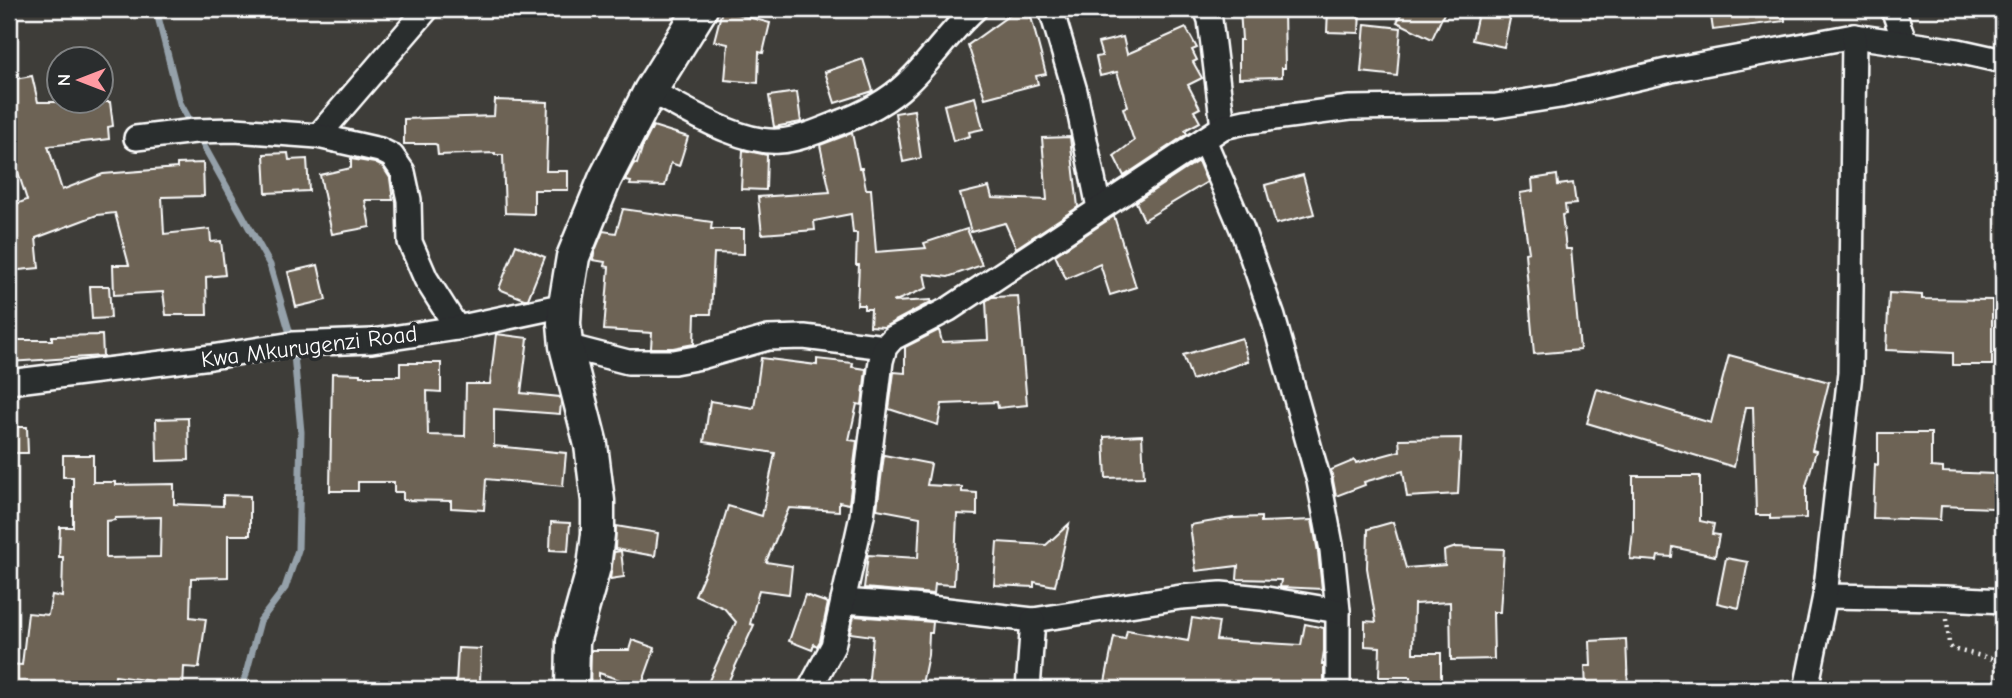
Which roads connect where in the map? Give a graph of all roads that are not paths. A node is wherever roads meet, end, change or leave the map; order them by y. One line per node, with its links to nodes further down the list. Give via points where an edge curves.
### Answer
1 (427, 9): 12 (street)
2 (701, 9): 10 (street)
3 (975, 9): 10 (street, via 904,86 879,104 824,129 781,141 735,133)
4 (1051, 9): 14 (street)
5 (1206, 9): 11 (street)
6 (1893, 9): 8 (street)
7 (1854, 36): 8 (street); 11 (street, via 1496,106 1350,108 1245,121); 20 (street, via 1850,373)
8 (1905, 43): 9 (street)
9 (2003, 61)
10 (650, 91): 15 (street, via 604,179 573,257)
11 (1213, 134): 14 (street); 23 (street, via 1273,317 1319,481)
12 (318, 136): 13 (street, via 235,130); 16 (street, via 392,156 403,172 409,200 410,242 426,279)
13 (136, 138)
14 (1099, 208): 18 (street)
15 (565, 305): 16 (street, Kwa Mkurugenzi Road); 17 (street)
16 (457, 328): 19 (street, Kwa Mkurugenzi Road, via 372,341 293,344)
17 (566, 346): 18 (street, via 628,362 674,362 768,338 804,337); 25 (street, via 591,445 598,501 594,567 573,642)
18 (885, 347): 21 (street, via 862,516)
19 (9, 382)
20 (1825, 596): 22 (street); 29 (street)
21 (843, 601): 24 (street); 26 (street, via 833,646)
22 (2003, 601)
23 (1338, 611): 24 (street, via 1221,594); 28 (street)
24 (1033, 620): 27 (street)
25 (572, 689)
26 (810, 689)
27 (1028, 689)
28 (1338, 689)
29 (1806, 689)

